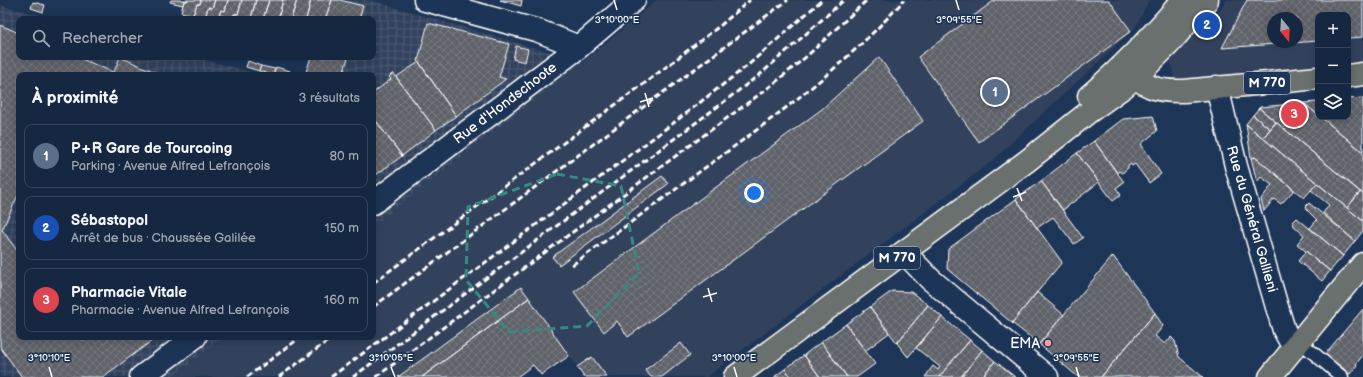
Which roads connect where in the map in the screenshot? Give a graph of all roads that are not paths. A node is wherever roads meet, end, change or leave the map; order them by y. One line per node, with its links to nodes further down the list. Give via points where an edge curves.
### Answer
1 (425, 0): 5 (street, via 539,31)
2 (1183, 0): 6 (main road)
3 (1207, 0): 6 (main road, via 1168,45)
4 (627, 2): 5 (street, Rue d'Hondschoote)
5 (579, 47): 11 (street, Rue d'Hondschoote)
6 (1128, 72): 10 (main road, M 770, via 1149,87 1169,91); 12 (main road, M 770, via 1109,98)
7 (1363, 74): 8 (main road)
8 (1351, 76)
9 (1315, 78): 10 (main road, M 770)
10 (1217, 88): 15 (street, Rue du Général Gallieni, via 1236,166 1284,330)
11 (376, 201)
12 (904, 252): 17 (main road, M 770); 18 (street, via 930,279)
13 (1363, 264): 15 (main road)
14 (191, 340): 16 (street)
15 (1297, 345): 19 (main road); 20 (lane)
16 (141, 377)
17 (735, 377)
18 (1047, 377)
19 (1270, 377)
20 (1342, 377)

